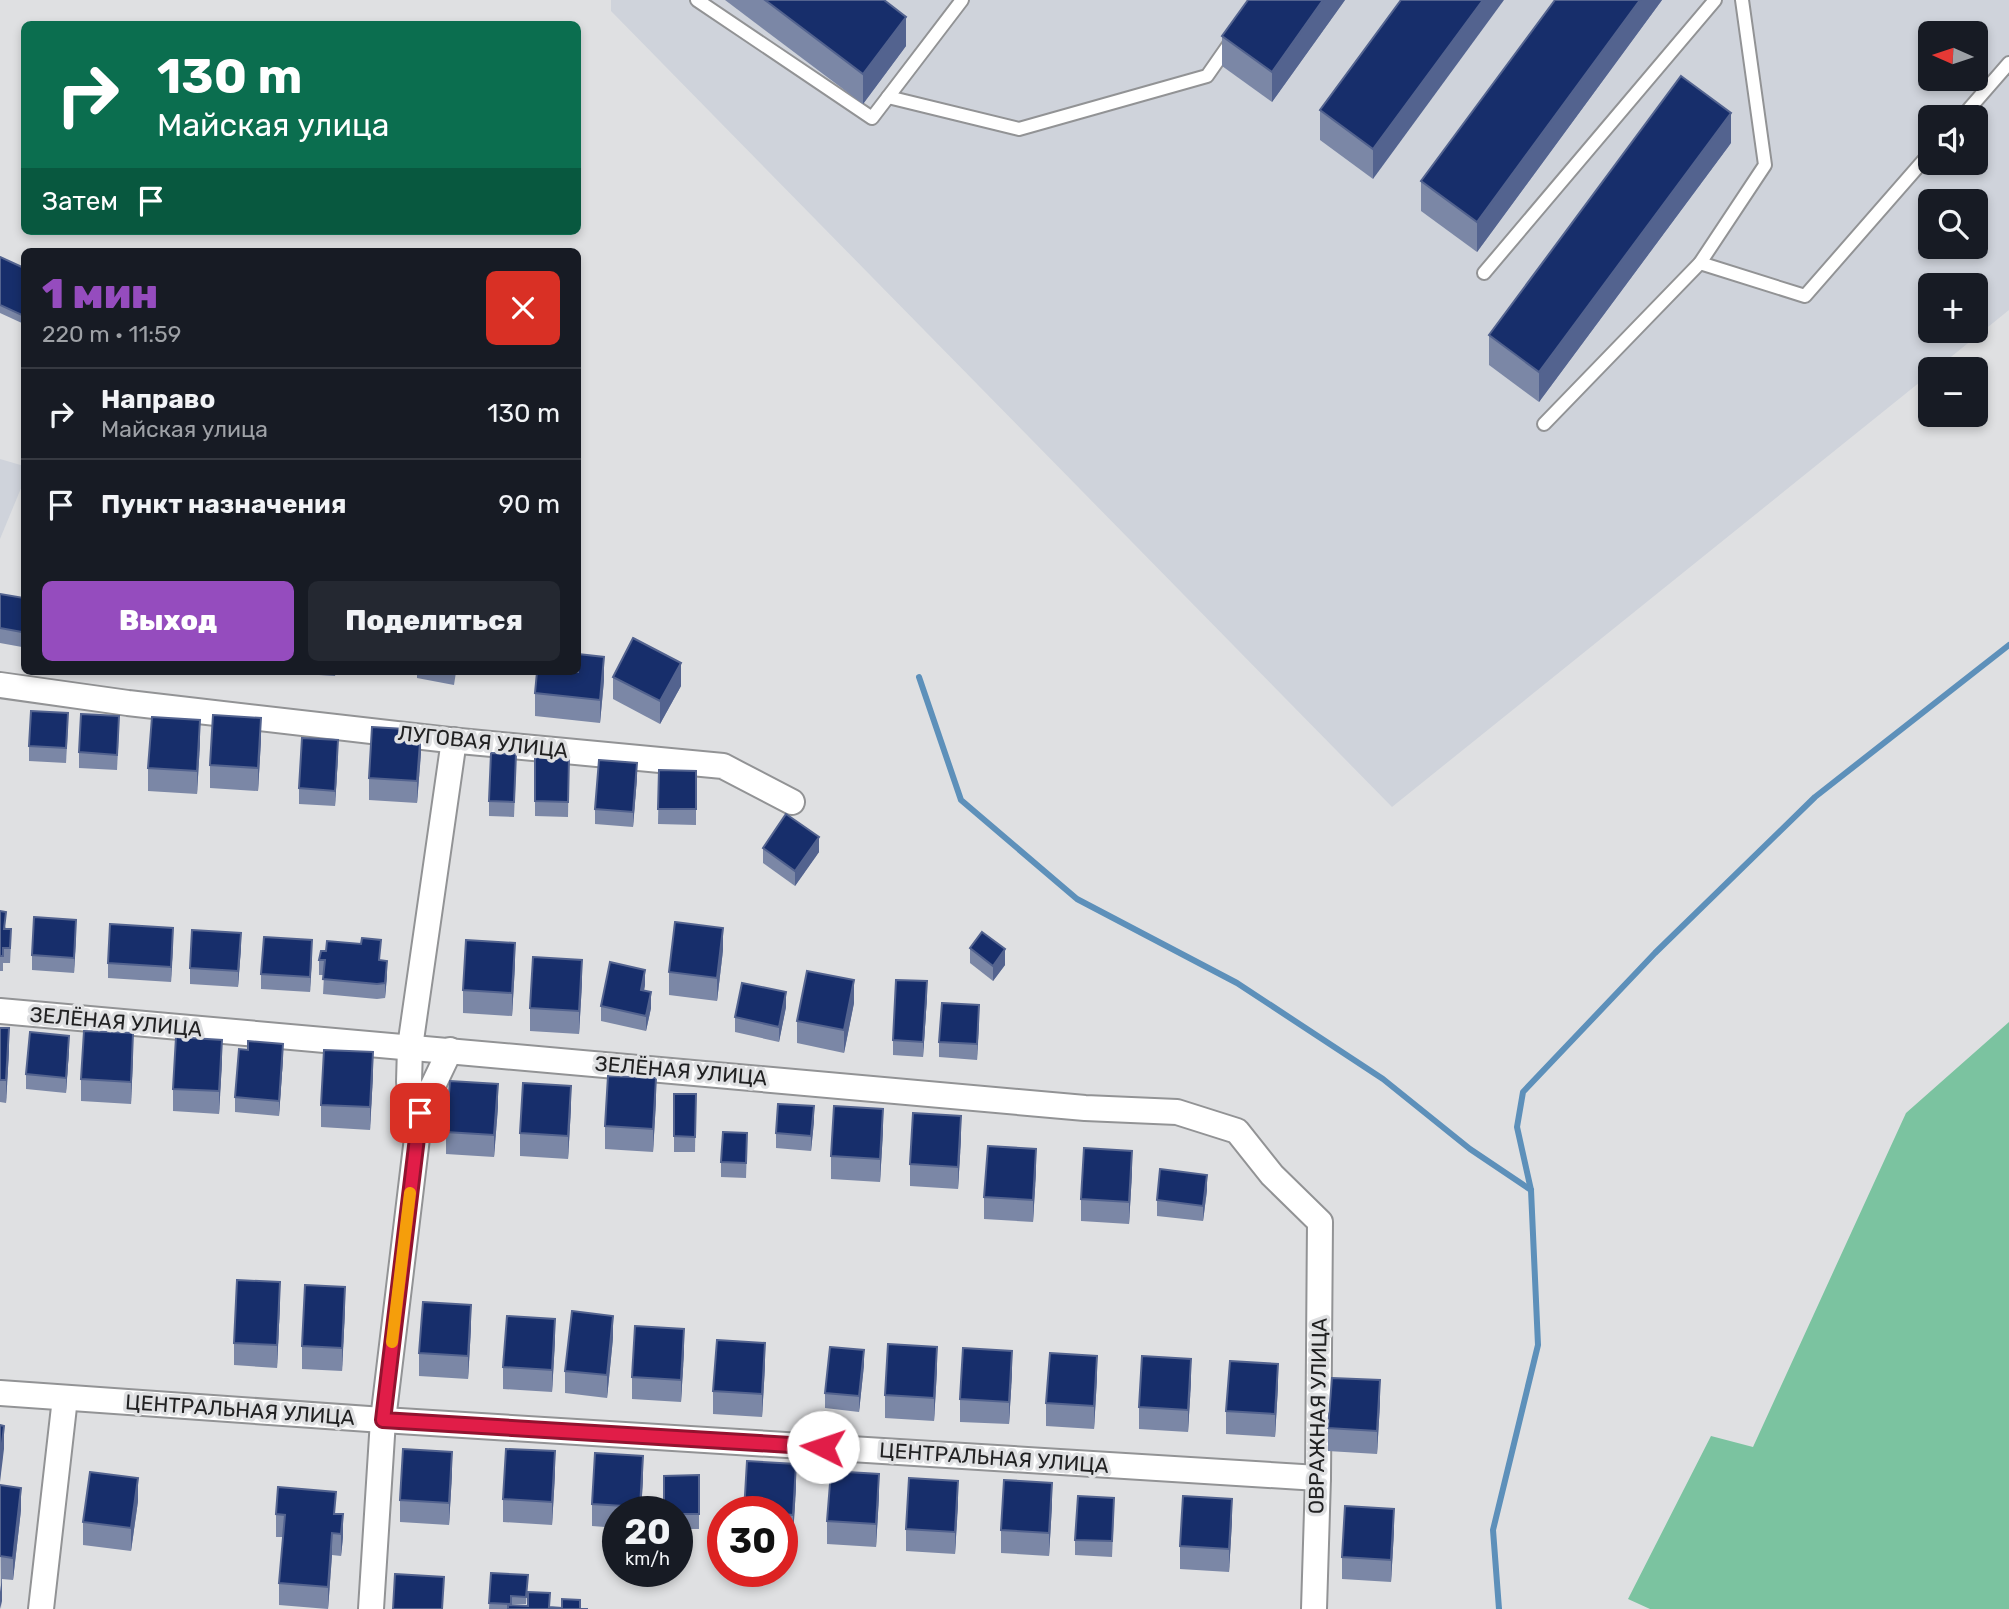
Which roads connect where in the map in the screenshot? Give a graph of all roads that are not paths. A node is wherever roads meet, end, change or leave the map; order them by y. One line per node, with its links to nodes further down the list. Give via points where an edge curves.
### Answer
1 (697, 0): 7 (lane, via 872,118)
2 (962, 0): 7 (lane)
3 (1715, 0): 11 (lane)
4 (1742, 0): 10 (lane, via 1765,165)
5 (1238, 32): 7 (lane, via 1207,76 1019,129)
6 (2009, 63): 8 (lane)
7 (888, 97)
8 (1972, 105)
9 (1918, 167): 10 (lane, via 1805,296)
10 (1700, 263): 12 (lane)
11 (1484, 273)
12 (1544, 424)
13 (0, 685): 14 (street, ЛУГОВАЯ УЛИЦА)
14 (454, 740): 15 (street, ЛУГОВАЯ УЛИЦА, via 723,766); 17 (street)
15 (792, 802)
16 (0, 1011): 17 (street, ЗЕЛЁНАЯ УЛИЦА)
17 (410, 1047): 18 (street, ЗЕЛЁНАЯ УЛИЦА); 19 (street, via 409,1082)
18 (450, 1050): 19 (street); 20 (street, ЗЕЛЁНАЯ УЛИЦА, via 1085,1108 1177,1112 1237,1131 1272,1175)
19 (420, 1113): 23 (street)
20 (1320, 1222): 24 (street, ОВРАЖНАЯ УЛИЦА)
21 (0, 1393): 22 (street, ЦЕНТРАЛЬНАЯ УЛИЦА)
22 (65, 1398): 23 (street, ЦЕНТРАЛЬНАЯ УЛИЦА); 25 (street)
23 (383, 1420): 24 (street, ЦЕНТРАЛЬНАЯ УЛИЦА); 26 (street)
24 (1318, 1478): 27 (street, ОВРАЖНАЯ УЛИЦА)
25 (41, 1609)
26 (371, 1609)
27 (1314, 1609)

